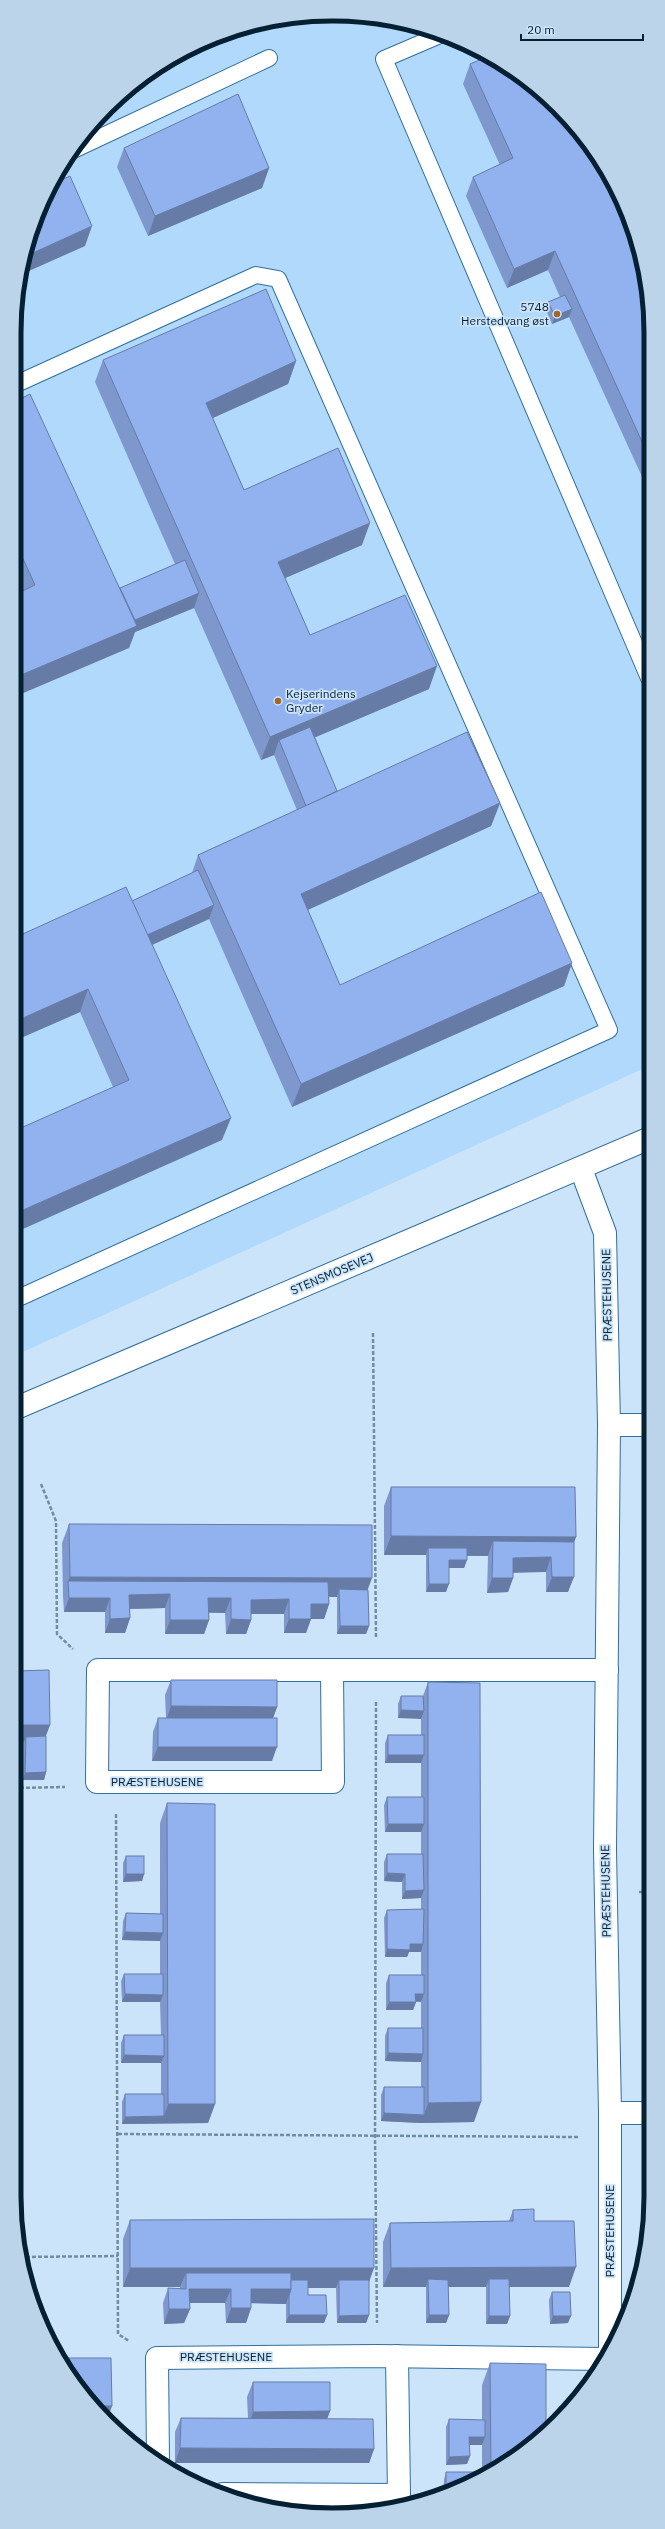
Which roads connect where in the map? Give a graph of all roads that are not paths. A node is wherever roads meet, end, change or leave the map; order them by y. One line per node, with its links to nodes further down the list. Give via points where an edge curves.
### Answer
1 (434, 38): 5 (lane, via 384,59)
2 (269, 58): 3 (lane)
3 (83, 146)
4 (21, 383): 8 (lane, via 256,274 278,279 610,1030)
5 (644, 666)
6 (644, 1141): 7 (street, STENSMOSEVEJ)
7 (581, 1169): 9 (street, STENSMOSEVEJ); 10 (street, PRÆSTEHUSENE, via 605,1233)
8 (21, 1297)
9 (21, 1406)
10 (610, 1425): 11 (street); 12 (street, PRÆSTEHUSENE)
11 (644, 1425)
12 (607, 1670): 13 (street); 14 (street, PRÆSTEHUSENE, via 605,1850)
13 (332, 1671): 13 (street, PRÆSTEHUSENE, via 98,1670 106,1782 332,1782)
14 (610, 2113): 15 (street); 16 (street, PRÆSTEHUSENE)
15 (644, 2113)
16 (610, 2338)
17 (387, 2356): 18 (street, PRÆSTEHUSENE); 19 (street, PRÆSTEHUSENE, via 157,2358); 20 (street, via 399,2495)
18 (598, 2359)
19 (158, 2455)
20 (242, 2494)

